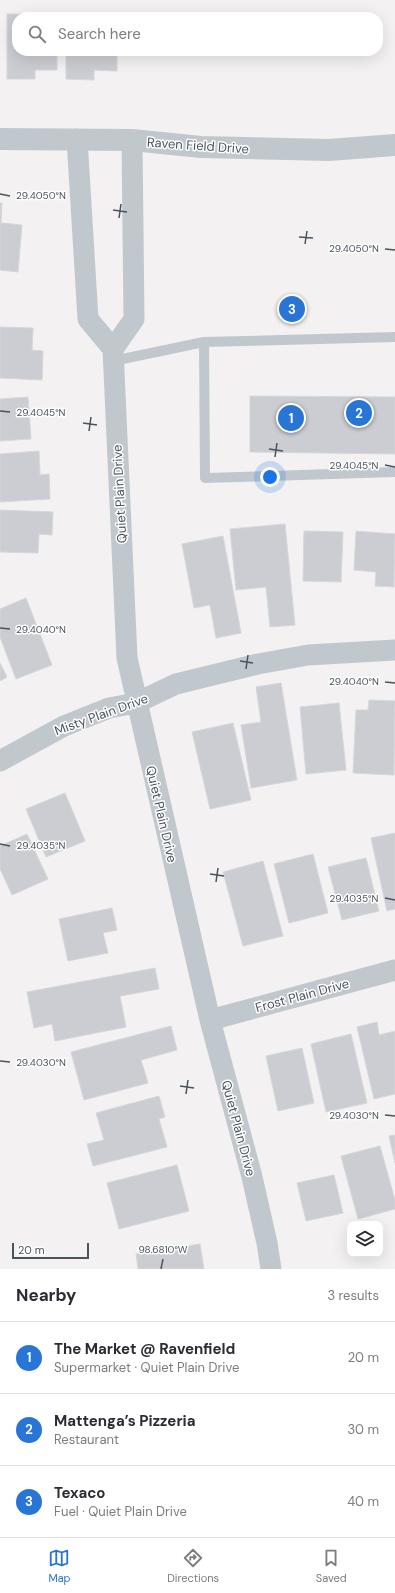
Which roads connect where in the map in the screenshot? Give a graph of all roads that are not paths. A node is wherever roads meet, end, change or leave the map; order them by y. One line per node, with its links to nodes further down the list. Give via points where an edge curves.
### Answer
1 (0, 139): 2 (street, Raven Field Drive)
2 (77, 139): 3 (street, Raven Field Drive); 7 (street, via 88,319)
3 (132, 140): 4 (street, Raven Field Drive, via 201,147 329,150); 7 (street, via 134,319)
4 (395, 145)
5 (395, 337): 6 (lane)
6 (204, 342): 7 (lane); 8 (lane, via 205,478)
7 (113, 355): 10 (street, Quiet Plain Drive, via 127,658)
8 (395, 472)
9 (395, 650): 10 (street, Misty Plain Drive, via 308,655 258,664 176,684)
10 (136, 703): 11 (street, Misty Plain Drive, via 109,708 64,726); 13 (street, Quiet Plain Drive)
11 (0, 761)
12 (395, 970): 13 (street, Frost Plain Drive)
13 (210, 1020): 14 (street, Quiet Plain Drive, via 252,1177)
14 (271, 1269)

